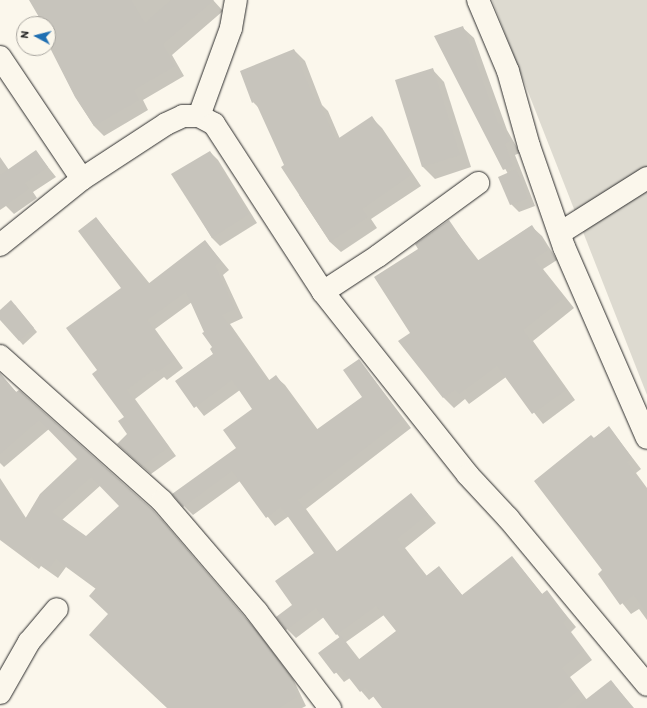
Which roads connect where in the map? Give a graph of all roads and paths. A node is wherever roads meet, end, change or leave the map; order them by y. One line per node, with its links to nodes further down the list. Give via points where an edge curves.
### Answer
1 (236, 0): 4 (street, via 231,28)
2 (478, 0): 8 (street, via 508,70 529,146)
3 (0, 57): 5 (street)
4 (198, 116): 5 (street, via 183,116 166,124); 10 (street, via 214,124)
5 (82, 178): 9 (street)
6 (647, 178): 8 (street)
7 (478, 183): 10 (street, via 378,256)
8 (560, 233): 12 (street)
9 (0, 245)
10 (323, 292): 14 (street, via 468,475 508,518)
11 (0, 356): 16 (street, via 162,501 257,612)
12 (647, 438)
13 (57, 609): 15 (street, via 29,642)
14 (647, 685)
15 (0, 692)
16 (330, 708)

